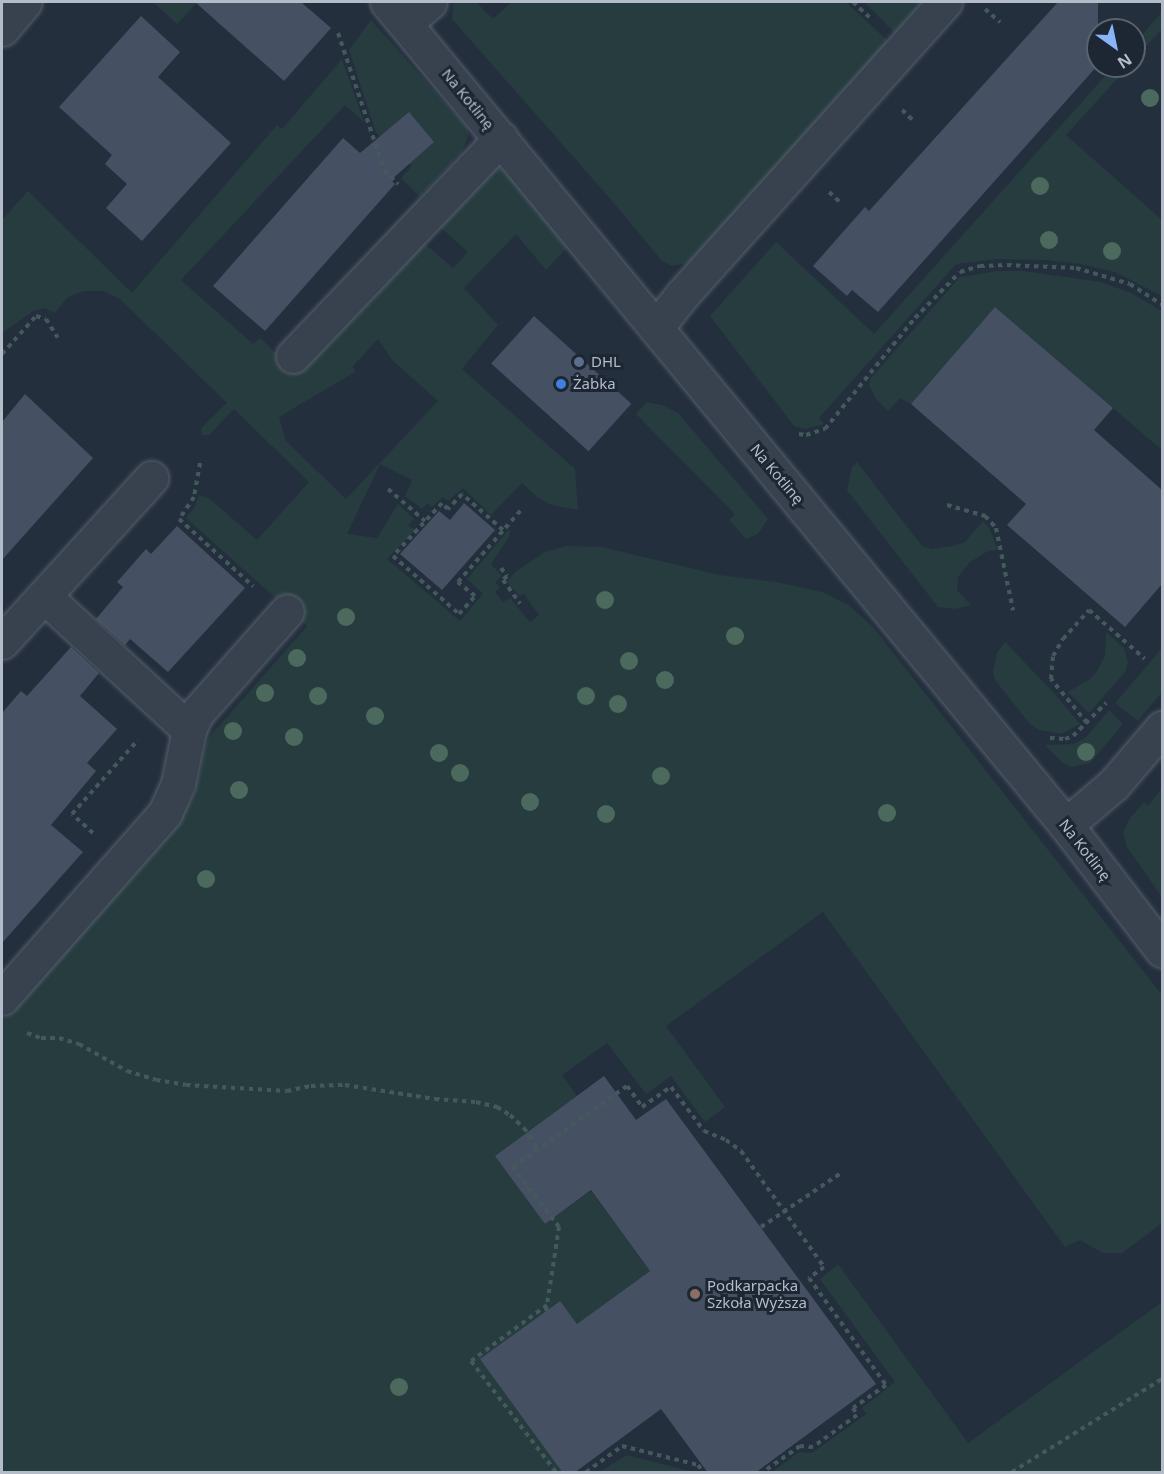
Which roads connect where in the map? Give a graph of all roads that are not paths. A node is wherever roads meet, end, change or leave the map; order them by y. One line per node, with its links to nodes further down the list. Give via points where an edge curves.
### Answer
1 (25, 2): 5 (street)
2 (430, 2): 4 (street)
3 (945, 2): 7 (street)
4 (397, 12): 6 (street, Na Kotlinę)
5 (2, 28)
6 (501, 138): 7 (street, Na Kotlinę); 8 (street)
7 (656, 328): 15 (street, Na Kotlinę)
8 (293, 356)
9 (152, 478): 10 (street)
10 (44, 596): 12 (street); 14 (street)
11 (286, 611): 14 (street, via 201,706)
12 (2, 642)
13 (1162, 728): 15 (street, via 1114,784)
14 (189, 730): 17 (street, via 178,784 165,813)
15 (1066, 825): 16 (street, Na Kotlinę)
16 (1162, 950)
17 (2, 998)

